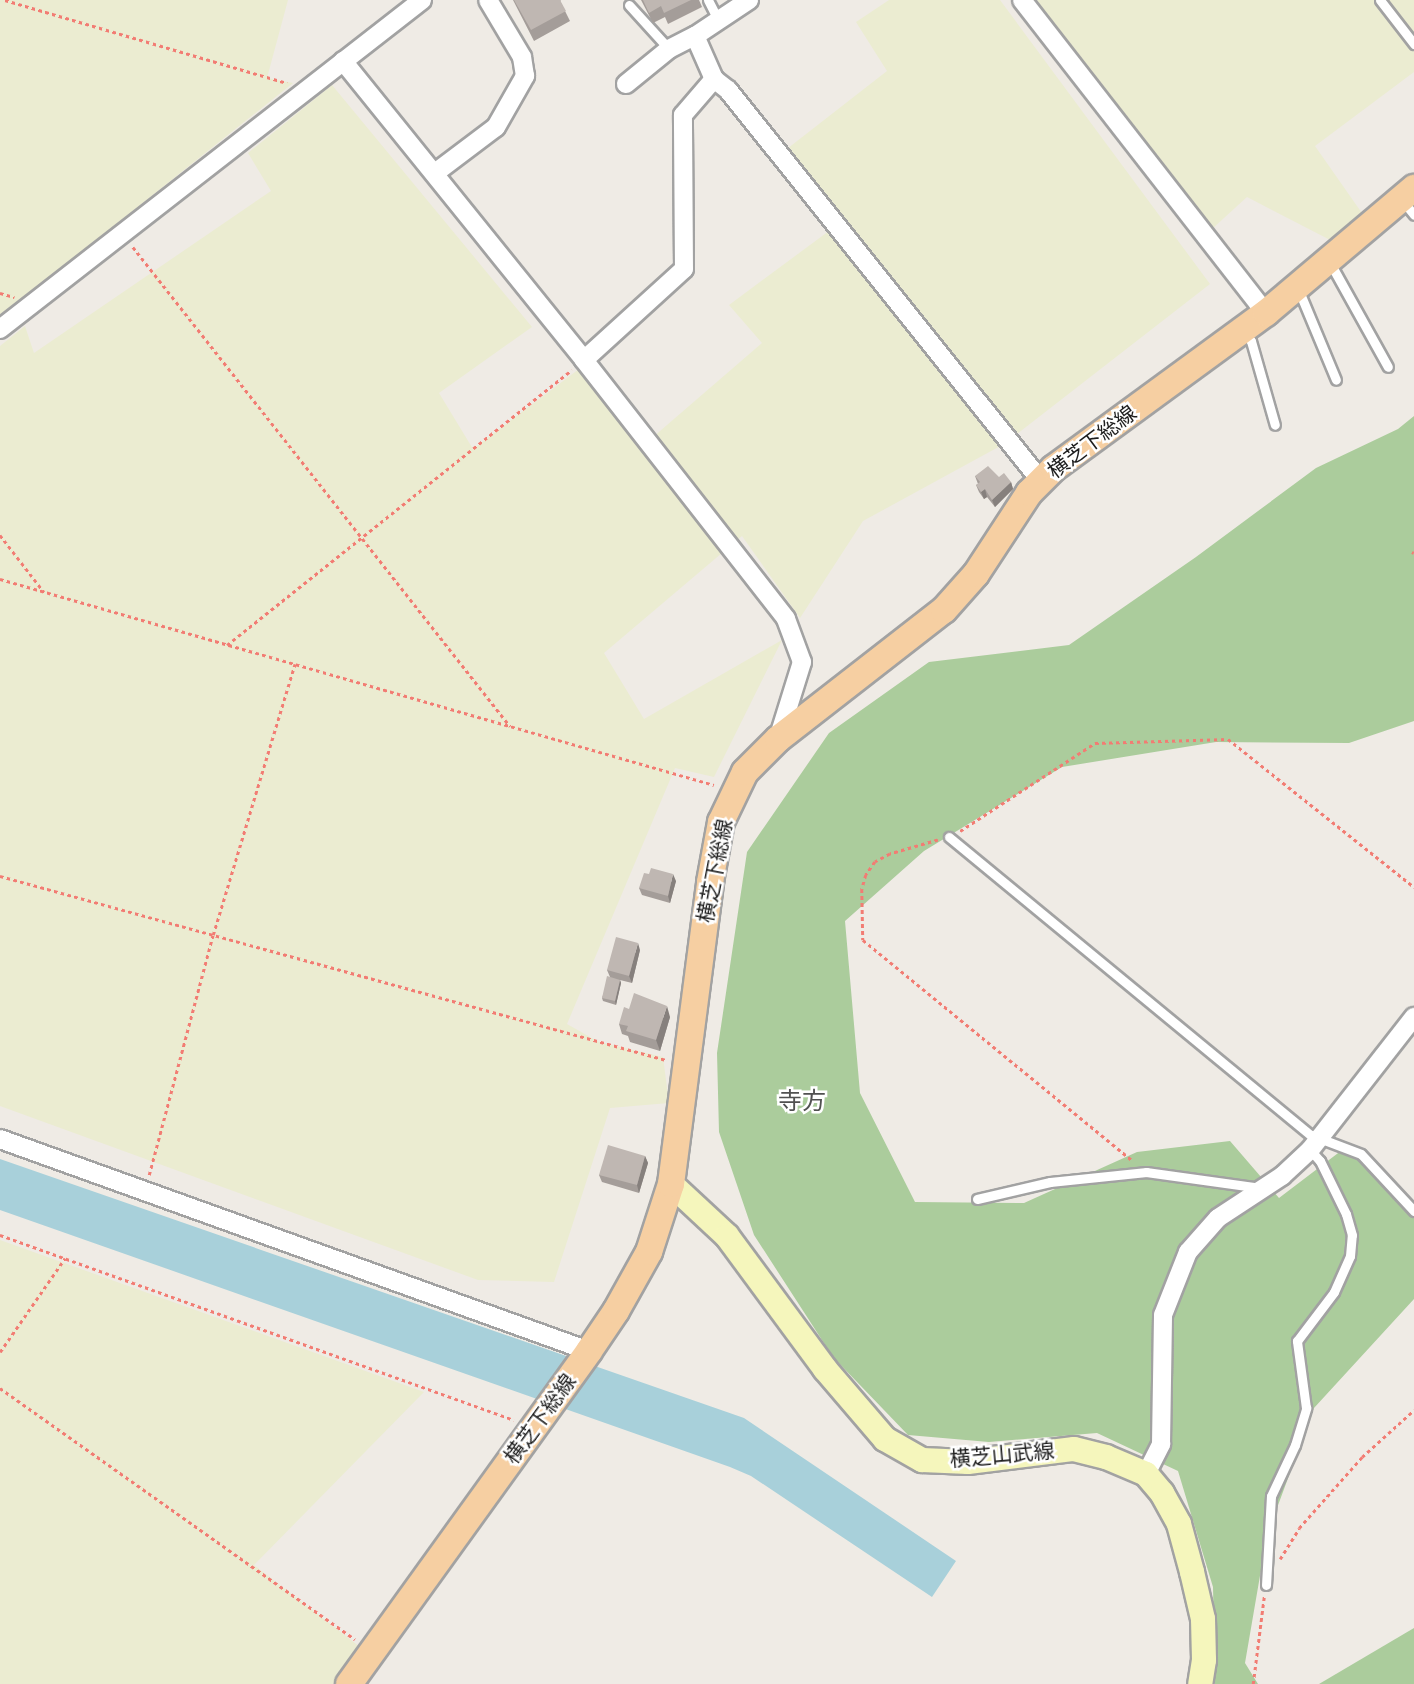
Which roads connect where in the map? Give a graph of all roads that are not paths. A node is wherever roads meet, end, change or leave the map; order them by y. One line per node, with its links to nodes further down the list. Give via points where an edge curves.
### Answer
1 (422, 0): 12 (street)
2 (488, 0): 15 (street, via 522,57 525,76 496,127)
3 (708, 0): 8 (lane)
4 (749, 0): 8 (street)
5 (1021, 0): 19 (street)
6 (1380, 0): 10 (lane)
7 (629, 5): 11 (lane)
8 (718, 20): 9 (street)
9 (695, 36): 11 (street); 13 (street)
10 (1414, 44)
11 (669, 49): 14 (street)
12 (343, 61): 15 (street); 20 (street)
13 (714, 79): 22 (street, via 682,115 684,269); 26 (street)
14 (626, 84)
15 (435, 173): 22 (street)
16 (1410, 201): 17 (main road, 横芝下総線)
17 (1328, 260): 18 (main road, 横芝下総線); 23 (lane)
18 (1297, 287): 19 (main road, 横芝下総線); 24 (lane)
19 (1266, 313): 21 (main road, 横芝下総線)
20 (0, 329)
21 (1243, 330): 25 (lane, via 1251,341); 26 (main road, 横芝下総線)
22 (584, 360): 27 (street, via 786,619 802,662)
23 (1388, 367)
24 (1336, 380)
25 (1275, 425)
26 (1041, 481): 27 (main road, 横芝下総線, via 1013,514 976,574 944,610)
27 (778, 739): 32 (main road, 横芝下総線, via 745,772 721,822)
28 (949, 837): 31 (lane, via 1311,1135)
29 (1414, 1017): 31 (street)
30 (0, 1139): 36 (street)
31 (1315, 1144): 33 (street); 35 (lane, via 1361,1154); 38 (lane, via 1346,1214 1352,1235 1350,1256 1334,1292 1297,1341 1306,1408 1271,1496)
32 (671, 1184): 36 (main road, 横芝下総線, via 649,1252); 37 (main road, 横芝山武線, via 727,1236 825,1369 885,1438 922,1460 968,1462 1074,1449)
33 (1262, 1188): 34 (lane, via 1146,1172 1050,1182); 37 (street, via 1218,1218 1188,1252 1163,1315 1161,1444)
34 (977, 1199)
35 (1414, 1211)
36 (589, 1350): 39 (main road, 横芝下総線)
37 (1146, 1474): 40 (main road, via 1179,1524 1192,1572 1203,1619)
38 (1266, 1585)
39 (349, 1684)
40 (1200, 1684)

